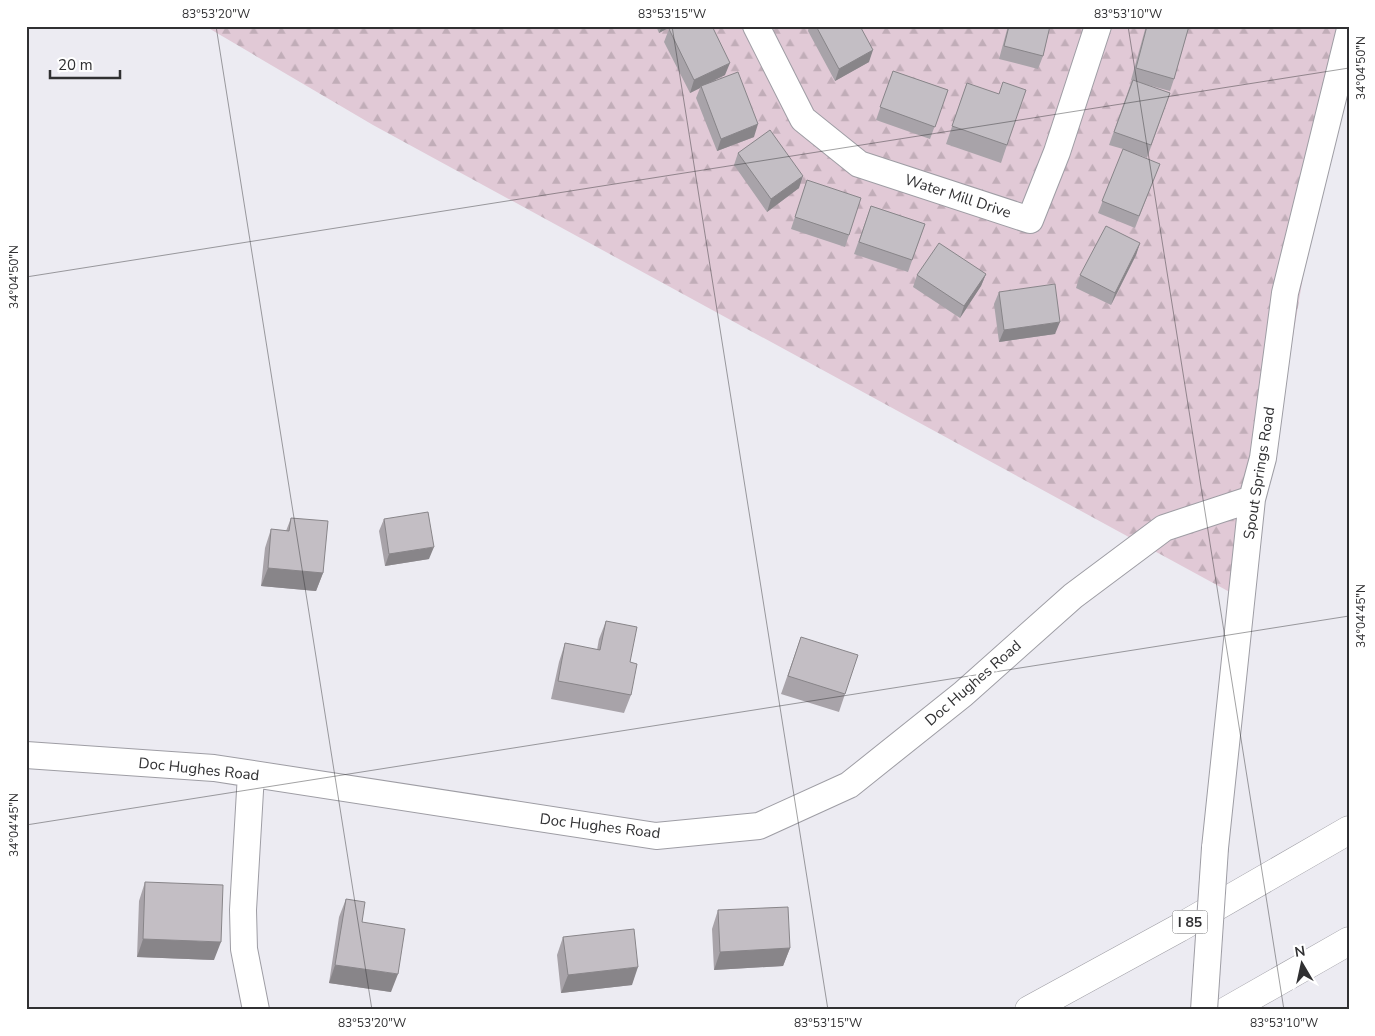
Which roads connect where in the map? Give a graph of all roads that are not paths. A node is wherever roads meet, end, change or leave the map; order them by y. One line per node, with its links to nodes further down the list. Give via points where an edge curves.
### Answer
1 (756, 26): 2 (street, Water Mill Drive, via 803,119 859,164 1030,220 1058,152)
2 (1098, 26)
3 (1349, 33): 4 (street, Spout Springs Road, via 1285,293 1263,458)
4 (1252, 499): 6 (street, Doc Hughes Road, via 1164,528 1073,596 963,694 849,785 759,826 656,836); 11 (street, Spout Springs Road, bridge, via 1215,848)
5 (26, 755): 6 (street, Doc Hughes Road, via 214,768)
6 (251, 774): 9 (street, via 243,910 244,949)
7 (1349, 830): 10 (highway, I 85)
8 (1349, 941): 12 (highway)
9 (256, 1010)
10 (1029, 1010)
11 (1204, 1010)
12 (1228, 1010)

